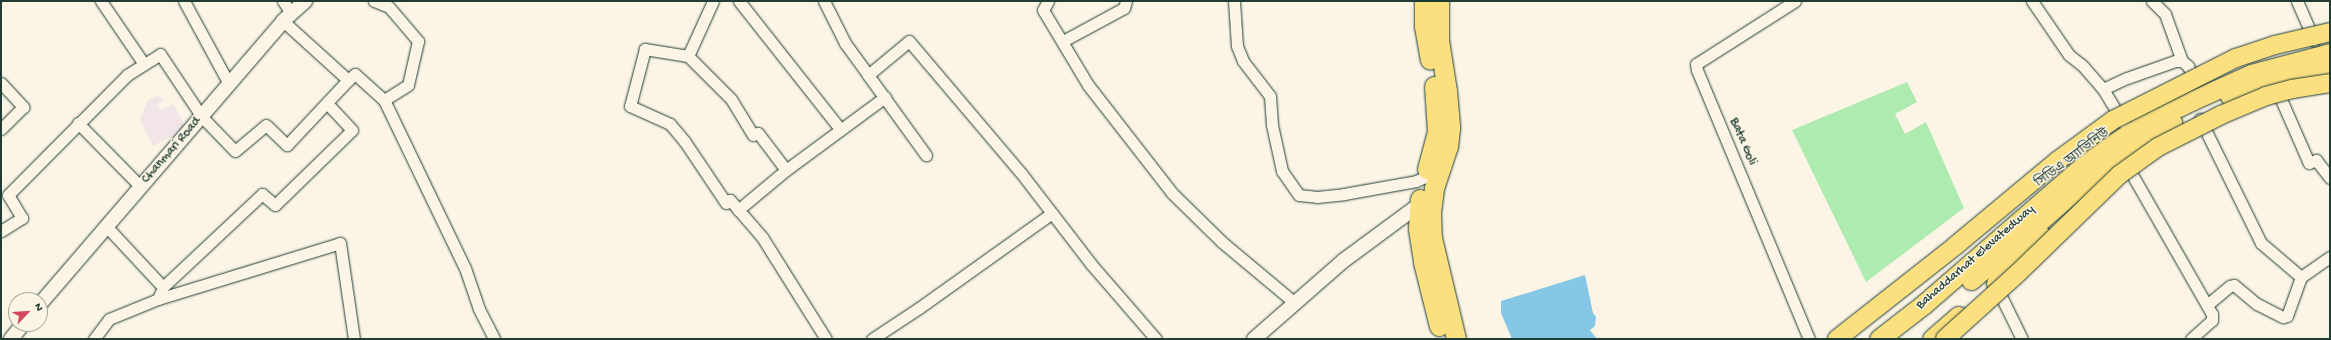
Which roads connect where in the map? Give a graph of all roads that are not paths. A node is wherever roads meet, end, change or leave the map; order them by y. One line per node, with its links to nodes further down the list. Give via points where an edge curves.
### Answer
1 (101, 1): 24 (street)
2 (184, 1): 32 (street)
3 (283, 1): 18 (street)
4 (305, 1): 18 (street, Chanmari Road)
5 (374, 1): 36 (street, via 389,7 418,41 408,85)
6 (713, 1): 22 (street)
7 (739, 1): 43 (street)
8 (824, 1): 27 (street, via 845,43)
9 (1048, 1): 20 (street, via 1043,10)
10 (1126, 1): 20 (street, via 1124,8)
11 (1234, 1): 47 (street, via 1237,46 1243,61 1270,96 1272,125 1282,171 1299,195 1317,197 1344,194 1365,188 1416,181)
12 (1424, 1): 47 (highway, via 1424,26 1436,100 1437,131)
13 (1439, 1): 71 (highway, via 1439,40 1450,128 1448,146 1434,188 1432,238)
14 (1795, 1): 72 (street, Bata Goli, via 1696,64)
15 (2032, 1): 34 (street, via 2069,55 2082,65)
16 (2152, 1): 23 (street, via 2165,14)
17 (2297, 1): 19 (street)
18 (287, 17): 28 (street); 32 (street, Chanmari Road)
19 (2325, 37): 29 (highway, সিডিএ অ্যাভিনিউ, via 2280,47 2206,75); 73 (main road, bridge, via 2275,45 2236,58 2113,120 2057,161)
20 (1063, 41): 61 (street, via 1088,85 1172,194 1222,242)
21 (2330, 52): 75 (highway, Bahaddarhat Elevatedway, via 2250,74 2193,100 2094,156 1924,304)
22 (688, 56): 46 (street, via 731,99 753,135 758,133); 51 (street, via 645,49 630,106 670,124 726,202 730,200)
23 (2182, 61): 29 (street, via 2188,66); 34 (street, via 2156,67)
24 (144, 64): 39 (street, via 160,54); 40 (street, via 127,76)
25 (2330, 65): 76 (highway, Bahaddarhat Elevatedway, via 2239,93 2190,113 2143,140 2096,173 1974,278)
26 (2330, 71): 33 (highway)
27 (868, 75): 35 (street); 52 (street, via 909,41 1021,172)
28 (348, 80): 36 (street, via 355,74); 37 (street)
29 (2196, 82): 41 (highway, সিডিএ অ্যাভিনিউ)
30 (1, 83): 42 (street, via 23,107)
31 (2330, 83): 78 (main road, bridge, via 2266,96 2158,146 2119,176)
32 (229, 84): 39 (street, Chanmari Road)
33 (2275, 85): 38 (highway); 48 (street, via 2309,163 2316,160)
34 (2103, 89): 41 (street)
35 (885, 97): 43 (street); 44 (street)
36 (384, 100): 65 (street, via 465,268 479,308)
37 (327, 104): 39 (street, via 287,145 266,125 235,151); 58 (street, via 352,130 275,205 262,194)
38 (2198, 116): 45 (highway); 56 (street, via 2261,243)
39 (202, 117): 49 (street, Chanmari Road)
40 (78, 123): 49 (street); 54 (street, via 8,195 22,218)
41 (2123, 123): 74 (highway, সিডিএ অ্যাভিনিউ, via 2091,143 2042,181 1946,263)
42 (1, 129)
43 (841, 130): 46 (street)
44 (926, 154)
45 (2125, 163): 57 (highway); 62 (street)
46 (786, 170): 51 (street)
47 (1424, 177): 50 (highway)
48 (2330, 178)
49 (141, 187): 53 (street, Chanmari Road)
50 (1419, 205): 61 (street, via 1343,261); 70 (highway, via 1418,229 1423,262)
51 (738, 210): 66 (street, via 766,243)
52 (1052, 213): 67 (street); 68 (street, via 1091,264)
53 (107, 227): 58 (street); 59 (street, Chanmari Road)
54 (1, 231)
55 (2330, 257): 56 (street)
56 (2301, 278): 62 (street, via 2287,316 2283,317 2257,304 2234,285 2230,286)
57 (1995, 284): 77 (highway); 79 (street)
58 (163, 287): 60 (street)
59 (48, 295)
60 (158, 299): 63 (street, via 109,319); 64 (street, via 340,243)
61 (1295, 303): 69 (street)
62 (2210, 309): 80 (street, via 2212,320)
63 (94, 339)
64 (354, 339)
65 (494, 339)
66 (826, 339)
67 (872, 339)
68 (1156, 339)
69 (1254, 339)
70 (1442, 339)
71 (1456, 339)
72 (1809, 339)
73 (1837, 339)
74 (1850, 339)
75 (1879, 339)
76 (1896, 339)
77 (1932, 339)
78 (1945, 339)
79 (2022, 339)
80 (2191, 339)

